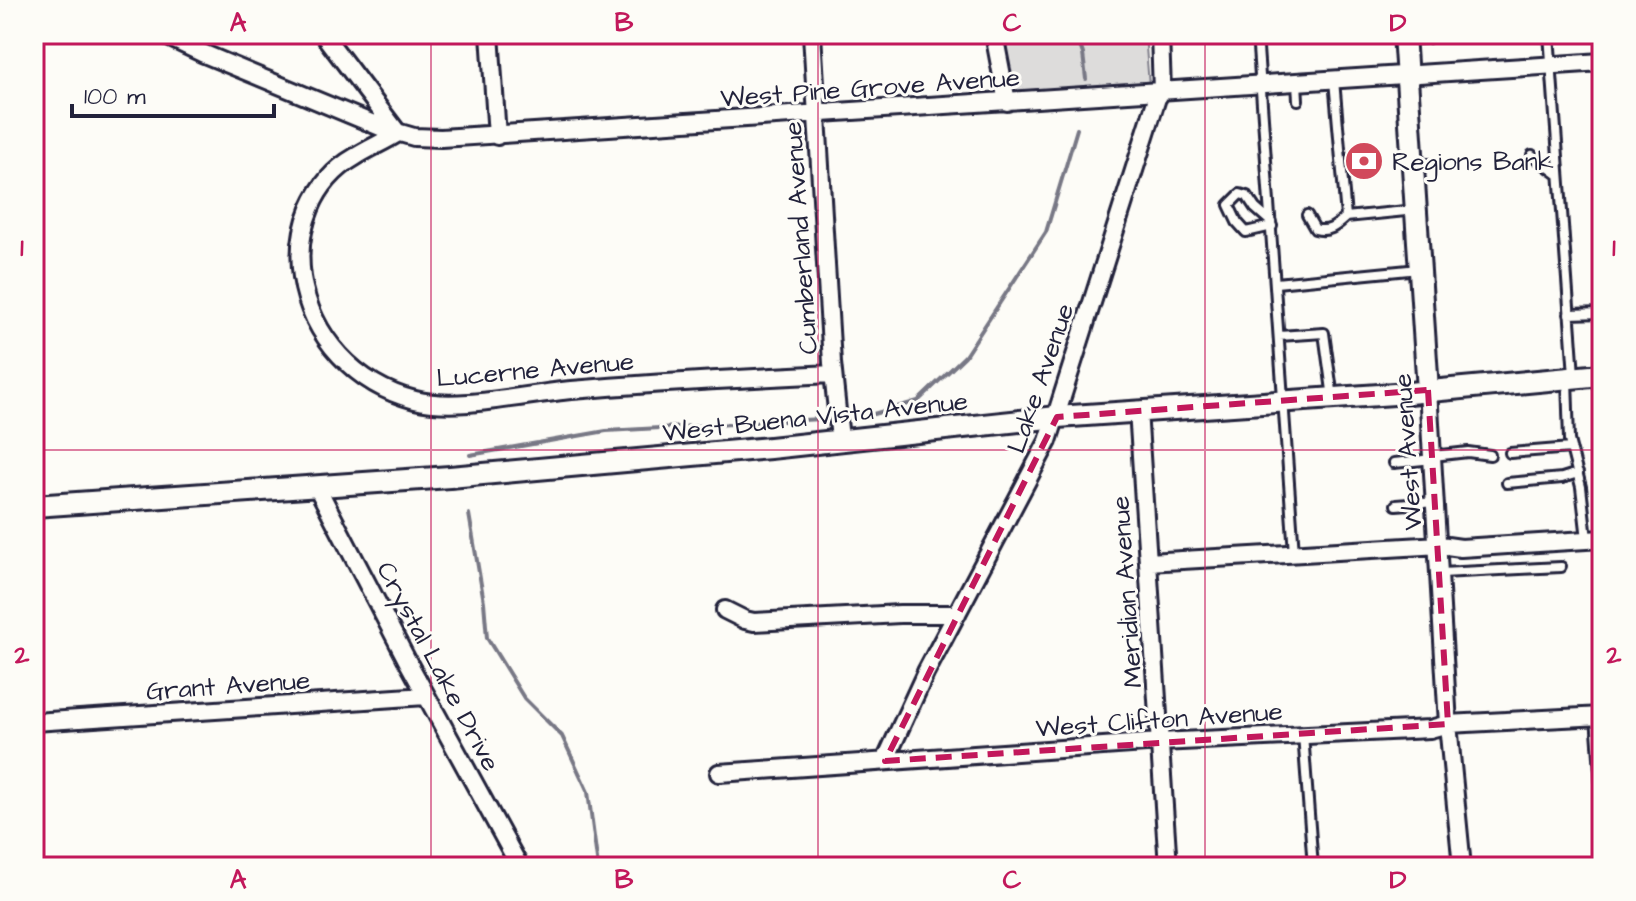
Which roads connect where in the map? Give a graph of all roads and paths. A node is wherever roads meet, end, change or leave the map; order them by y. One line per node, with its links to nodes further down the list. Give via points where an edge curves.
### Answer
1 (162, 34): 21 (street, West Pine Grove Avenue)
2 (323, 34): 21 (street)
3 (490, 34): 22 (street)
4 (812, 34): 20 (street, Cumberland Avenue)
5 (994, 34): 19 (street)
6 (1160, 34): 17 (street, Lake Avenue)
7 (1257, 34): 16 (lane)
8 (1549, 34): 12 (lane)
9 (1404, 37): 10 (lane); 13 (street, West Avenue)
10 (1428, 38)
11 (1602, 62): 12 (street, West Pine Grove Avenue)
12 (1551, 65): 13 (street, West Pine Grove Avenue); 24 (lane)
13 (1406, 75): 14 (street, West Pine Grove Avenue); 25 (street, West Avenue, via 1421,164)
14 (1334, 80): 15 (street, West Pine Grove Avenue); 27 (lane)
15 (1297, 82): 16 (street, West Pine Grove Avenue); 18 (lane)
16 (1260, 86): 17 (street, West Pine Grove Avenue); 28 (lane)
17 (1162, 91): 19 (street, West Pine Grove Avenue); 41 (street, Lake Avenue)
18 (1298, 100)
19 (1007, 102): 20 (street, West Pine Grove Avenue)
20 (816, 115): 22 (street, West Pine Grove Avenue); 34 (street, Cumberland Avenue)
21 (398, 133): 22 (street, West Pine Grove Avenue); 34 (street, Lucerne Avenue, via 332,175 315,198 301,240 304,289 318,325 336,352 373,383 418,401 448,403)
22 (497, 136)
23 (1532, 155): 24 (lane)
24 (1559, 175): 32 (lane)
25 (1416, 210): 27 (lane); 29 (street, West Avenue)
26 (1307, 215): 27 (lane, via 1322,231)
27 (1346, 217)
28 (1271, 224): 28 (lane, via 1246,232 1229,205 1240,194 1247,196); 30 (lane)
29 (1420, 269): 30 (lane); 37 (street, West Avenue)
30 (1276, 283): 33 (lane)
31 (1602, 313): 32 (lane)
32 (1569, 314): 36 (lane)
33 (1279, 336): 38 (lane, via 1324,333); 39 (lane)
34 (833, 374): 42 (street, Cumberland Avenue)
35 (1602, 375): 36 (street, West Buena Vista Avenue)
36 (1570, 376): 37 (street, West Buena Vista Avenue, via 1529,374); 43 (lane)
37 (1428, 390): 38 (street, West Buena Vista Avenue); 46 (street, West Avenue)
38 (1333, 398): 39 (street, West Buena Vista Avenue)
39 (1285, 401): 40 (street, West Buena Vista Avenue); 56 (lane)
40 (1138, 410): 41 (street, West Buena Vista Avenue); 57 (street, Meridian Avenue)
41 (1057, 417): 42 (street, West Buena Vista Avenue); 61 (street, Lake Avenue)
42 (840, 439): 50 (street, West Buena Vista Avenue)
43 (1571, 448): 44 (lane); 48 (lane)
44 (1510, 453)
45 (1490, 455): 46 (lane, via 1468,452)
46 (1433, 458): 47 (lane); 51 (street, West Avenue)
47 (1394, 463)
48 (1578, 473): 49 (lane); 54 (lane)
49 (1507, 483)
50 (317, 487): 53 (street, West Buena Vista Avenue); 62 (street, Crystal Lake Drive)
51 (1437, 502): 52 (lane); 55 (street, West Avenue)
52 (1396, 505)
53 (34, 506)
54 (1595, 539): 55 (street)
55 (1440, 545): 56 (street); 59 (street, West Avenue)
56 (1294, 553): 57 (street)
57 (1148, 562): 67 (street, Meridian Avenue)
58 (1561, 567): 59 (lane)
59 (1441, 573): 65 (street, West Avenue)
60 (725, 610): 61 (street, via 754,622)
61 (957, 614): 68 (street, Lake Avenue)
62 (426, 696): 64 (street, Grant Avenue); 71 (street, Crystal Lake Drive)
63 (1599, 716): 65 (street, West Clifton Avenue); 70 (lane)
64 (34, 722)
65 (1448, 724): 66 (street, West Clifton Avenue); 74 (street, West Avenue)
66 (1303, 733): 67 (street, West Clifton Avenue); 73 (lane)
67 (1160, 742): 68 (street, West Clifton Avenue); 72 (street, Meridian Avenue)
68 (885, 761): 69 (street, West Clifton Avenue)
69 (719, 773)
70 (1602, 799)
71 (520, 867)
72 (1168, 867)
73 (1313, 867)
74 (1462, 867)

